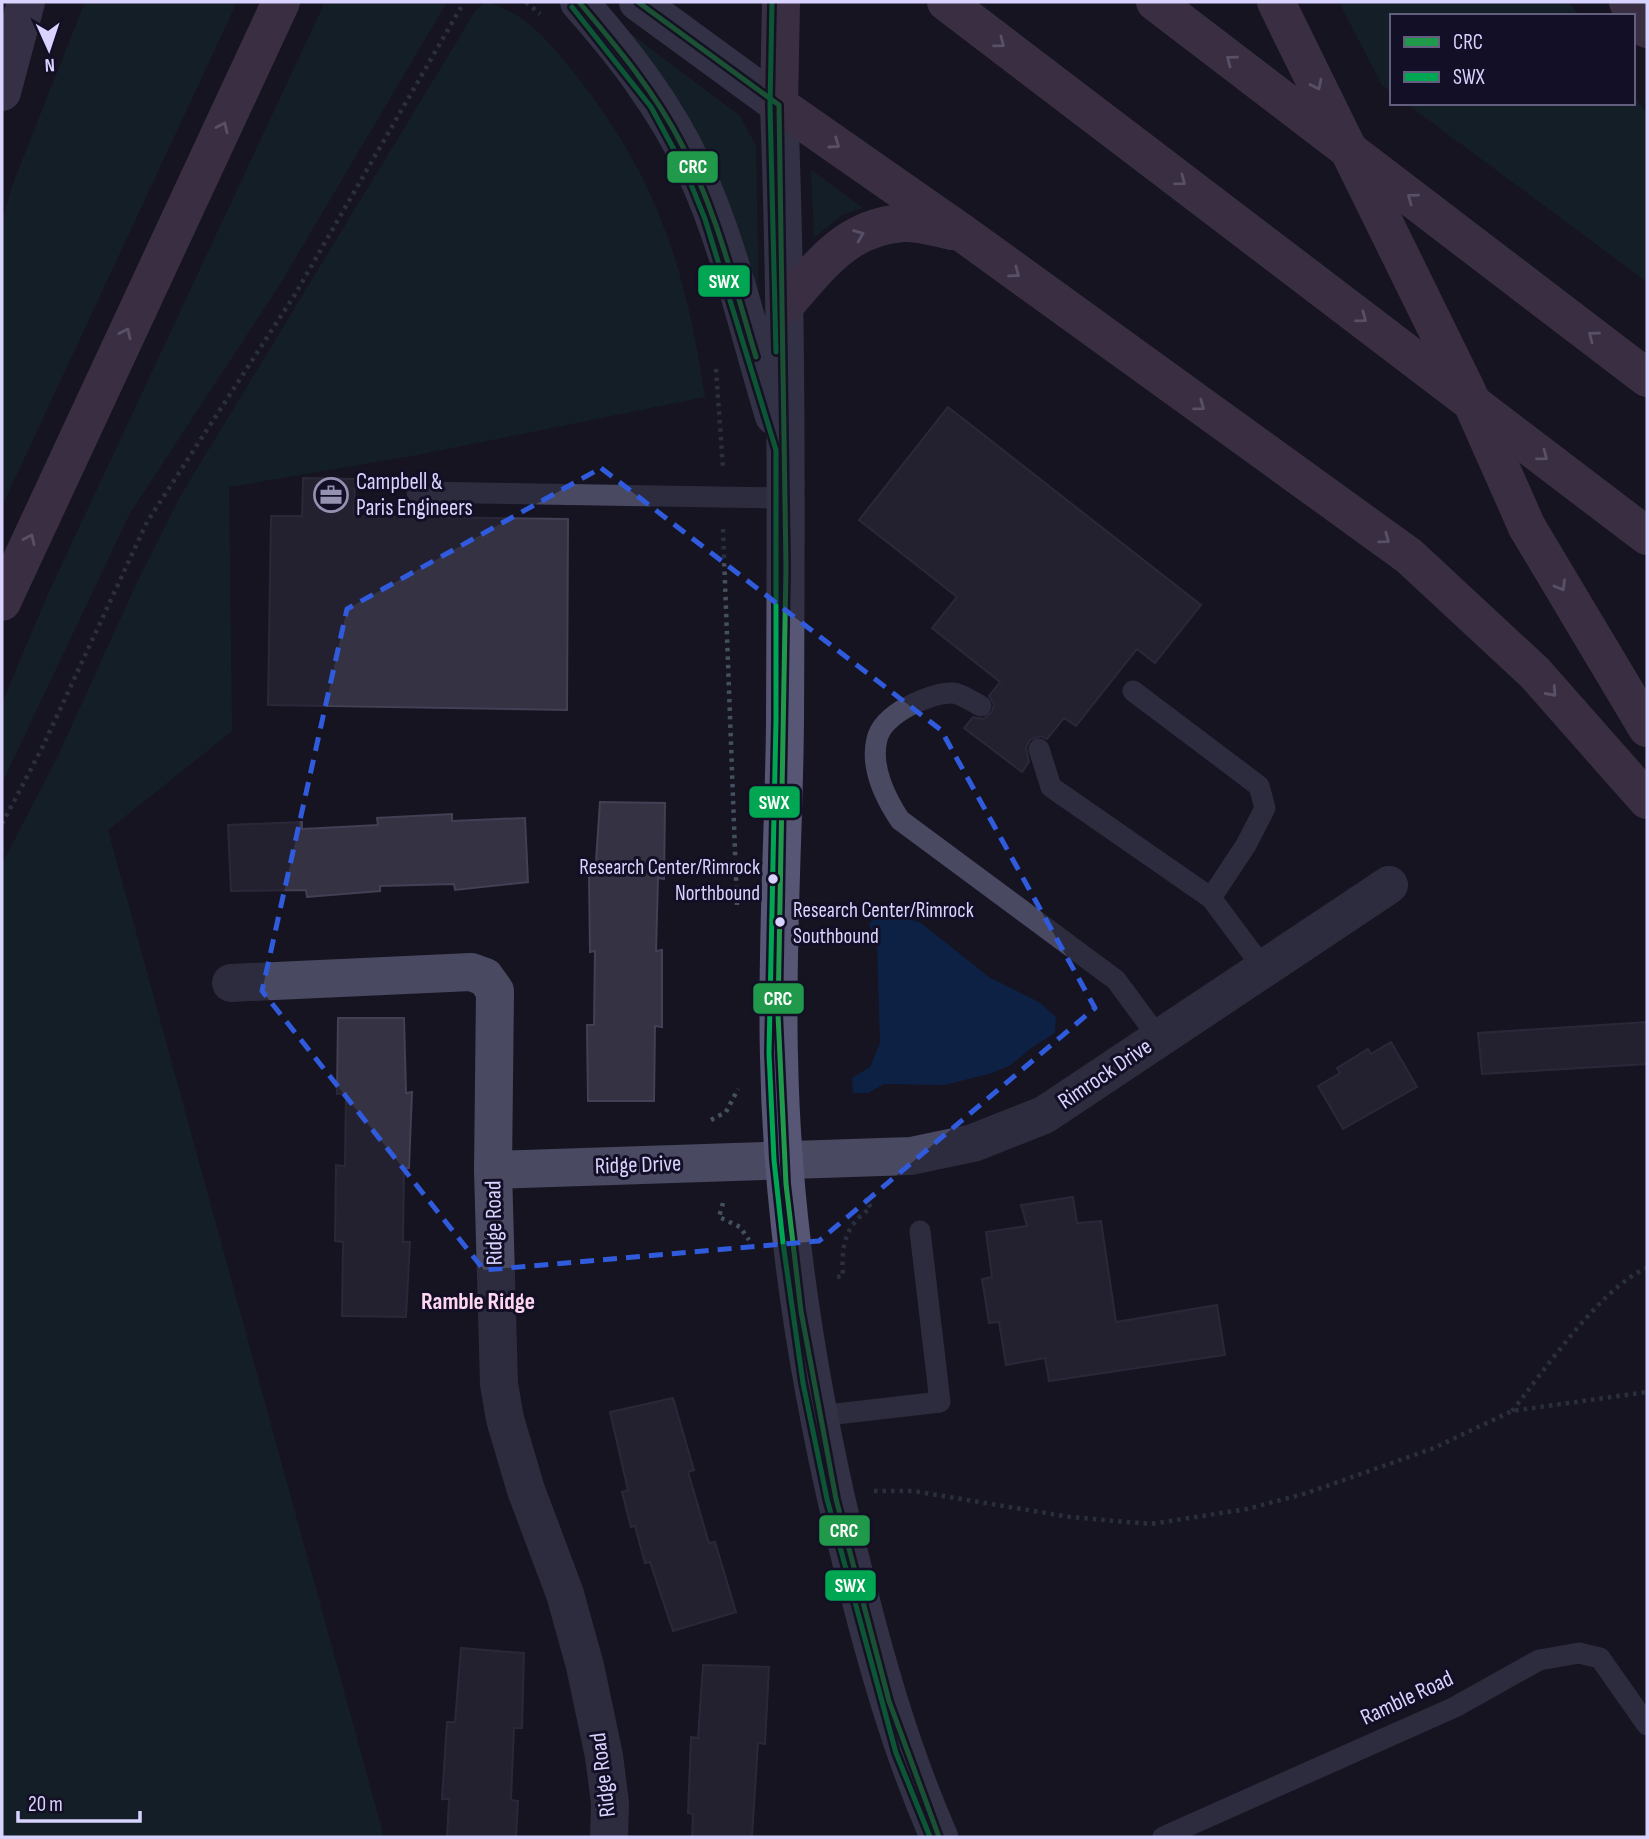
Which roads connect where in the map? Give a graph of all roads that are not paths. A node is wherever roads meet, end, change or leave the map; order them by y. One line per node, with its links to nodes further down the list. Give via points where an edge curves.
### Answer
1 (26, 2): 11 (main road)
2 (281, 2): 20 (highway, one-way to 2)
3 (638, 2): 12 (main road)
4 (782, 2): 12 (highway)
5 (946, 2): 19 (highway, one-way to 19)
6 (1155, 2): 15 (highway, one-way to 6)
7 (1276, 2): 23 (highway, one-way to 23, bridge, via 1465,387 1527,527)
8 (1628, 2): 10 (highway)
9 (563, 11): 16 (main road, via 617,46 658,102 694,168)
10 (1647, 29)
11 (2, 92)
12 (779, 106): 13 (highway, one-way to 13); 14 (main road)
13 (961, 232): 14 (highway, one-way to 13, via 846,240 878,227 906,223); 25 (highway, one-way to 25, via 1409,556 1535,673)
14 (786, 304): 16 (main road)
15 (1647, 377)
16 (785, 449): 18 (main road)
17 (417, 492): 18 (lane)
18 (785, 498): 31 (main road, via 778,1054)
19 (1647, 536)
20 (2, 601)
21 (1133, 691): 27 (lane, via 1259,786 1265,808 1247,845)
22 (981, 706): 30 (lane, via 955,693 929,696 895,715 877,738 884,796 900,820 1116,980)
23 (1647, 729)
24 (1039, 749): 27 (lane, via 1051,787)
25 (1647, 800)
26 (1389, 885): 28 (street, Rimrock Drive)
27 (1211, 898): 28 (lane)
28 (1264, 969): 30 (street, Rimrock Drive)
29 (232, 983): 32 (street, Ridge Road, via 471,972 485,977 496,1001)
30 (1158, 1037): 31 (street, Rimrock Drive, via 1044,1115 973,1143 911,1156)
31 (783, 1160): 32 (street, Ridge Drive); 34 (main road)
32 (493, 1170): 36 (street, Ridge Road, via 499,1384 505,1419 585,1666 604,1756)
33 (920, 1231): 34 (lane, via 940,1402)
34 (819, 1416): 37 (main road, via 863,1608 904,1751)
35 (1647, 1725): 38 (lane, Ramble Road, via 1600,1658 1579,1653 1539,1660 1455,1707)
36 (609, 1837)
37 (939, 1837)
38 (1163, 1837)

